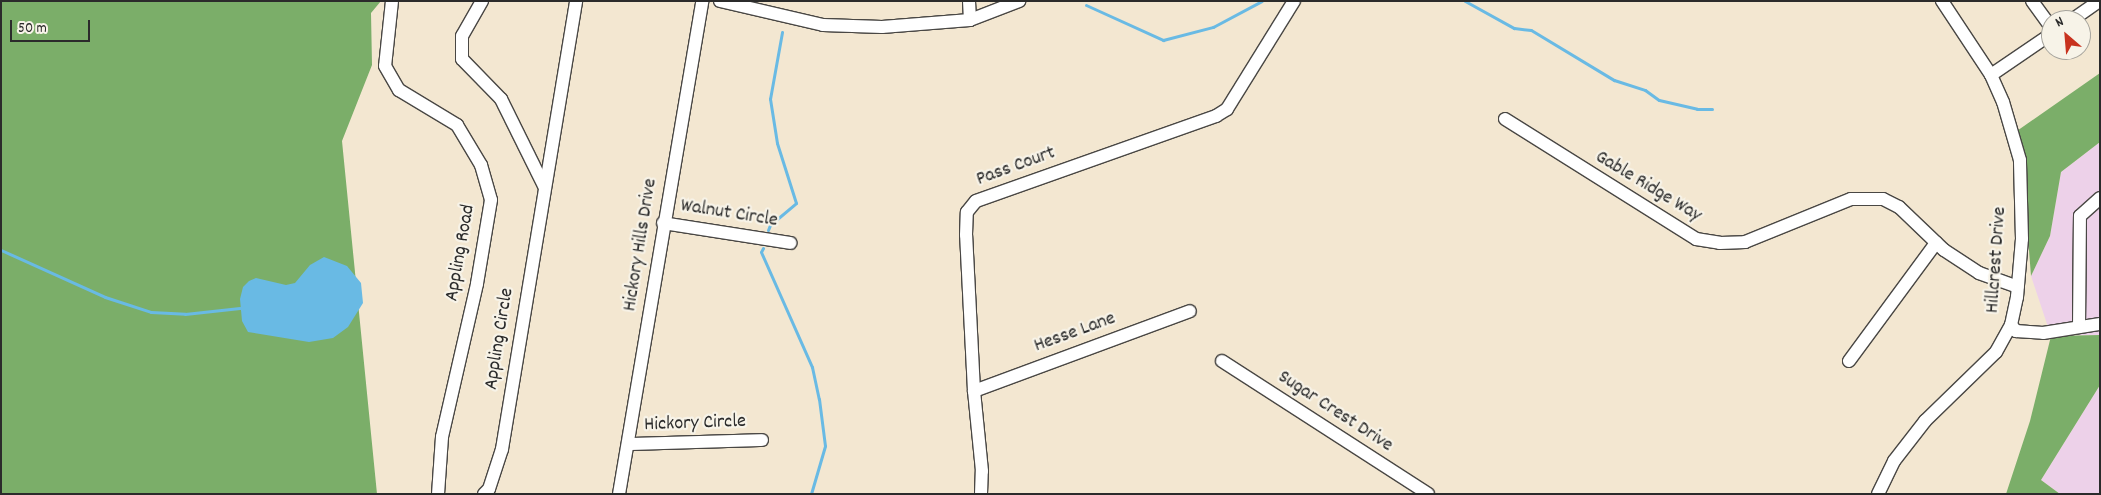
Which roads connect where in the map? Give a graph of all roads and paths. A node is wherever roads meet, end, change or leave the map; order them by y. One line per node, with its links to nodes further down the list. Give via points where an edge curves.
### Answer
1 (392, 1): 33 (street, Appling Road, via 385,66 399,90 457,125 481,165 491,200 442,437)
2 (482, 1): 18 (street, via 462,36 462,59 501,99)
3 (576, 1): 18 (street, Appling Circle)
4 (702, 1): 20 (street, Hickory Hills Drive)
5 (720, 1): 14 (street, via 822,25 882,27)
6 (969, 1): 14 (street)
7 (1019, 1): 14 (street)
8 (1294, 1): 30 (street, Pass Court, via 1227,109 1216,116 976,201 967,212 966,235)
9 (1942, 1): 16 (street, Hillcrest Drive)
10 (2032, 1): 13 (street)
11 (2099, 1): 12 (street)
12 (2086, 10)
13 (2041, 13)
14 (970, 20)
15 (2041, 41): 16 (street)
16 (1991, 75): 23 (street, Hillcrest Drive, via 2003,102 2020,160 2022,239)
17 (1505, 119): 22 (street, Gable Ridge Way, via 1696,239 1720,243 1745,242 1851,199 1875,199 1899,207)
18 (544, 186): 34 (street, Appling Circle, via 502,449 489,489)
19 (2100, 198): 27 (street, via 2080,216)
20 (663, 222): 21 (street, Walnut Circle); 32 (street, Hickory Hills Drive)
21 (790, 243)
22 (1936, 243): 23 (street, Gable Ridge Way, via 1979,273); 28 (street)
23 (2018, 287): 26 (street, Hillcrest Drive)
24 (1190, 311): 30 (street, Hesse Lane)
25 (2100, 324): 27 (street)
26 (2011, 325): 27 (street, via 2016,331 2043,333); 38 (street, Hillcrest Drive, via 1996,352 1925,422 1894,462)
27 (2079, 328)
28 (1849, 361)
29 (1222, 362): 37 (street, Sugar Crest Drive)
30 (974, 391): 36 (street, Pass Court, via 982,471)
31 (762, 440): 32 (street, Hickory Circle)
32 (629, 444): 35 (street, Hickory Hills Drive)
33 (438, 494)
34 (484, 494)
35 (619, 494)
36 (981, 494)
37 (1428, 494)
38 (1878, 494)

